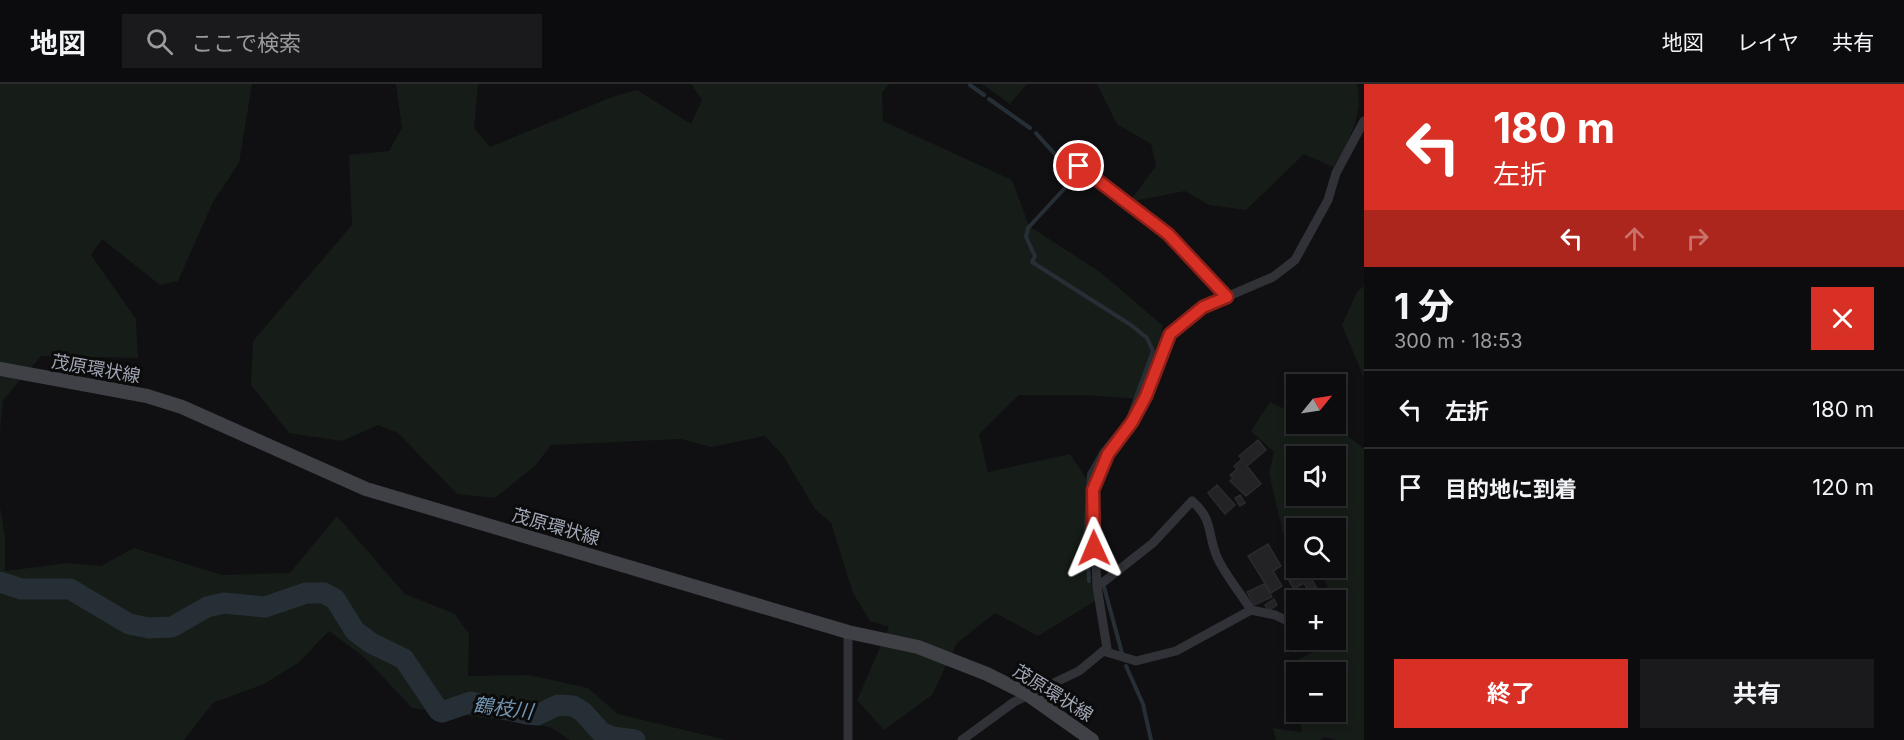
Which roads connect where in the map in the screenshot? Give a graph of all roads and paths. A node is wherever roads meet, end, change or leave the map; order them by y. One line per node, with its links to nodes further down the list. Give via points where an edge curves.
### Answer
1 (1364, 121): 3 (street, via 1295,260 1273,277)
2 (1061, 152): 3 (lane, via 1168,234)
3 (1227, 297): 5 (street, via 1203,307 1170,334 1146,396 1108,454 1093,490)
4 (0, 369): 8 (main road, 茂原環状線, via 147,396 182,407 366,489)
5 (1097, 587): 6 (street, via 1152,543 1192,501 1206,517 1218,559); 9 (street, via 1106,634 1107,648)
6 (1251, 610): 7 (street); 9 (street, via 1176,651 1136,661)
7 (1286, 620)
8 (848, 632): 10 (main road, 茂原環状線, via 918,647); 11 (street)
9 (1103, 651): 10 (street, via 1079,671)
10 (1027, 694): 12 (street); 13 (main road, 茂原環状線)
11 (848, 740)
12 (962, 740)
13 (1092, 740)

